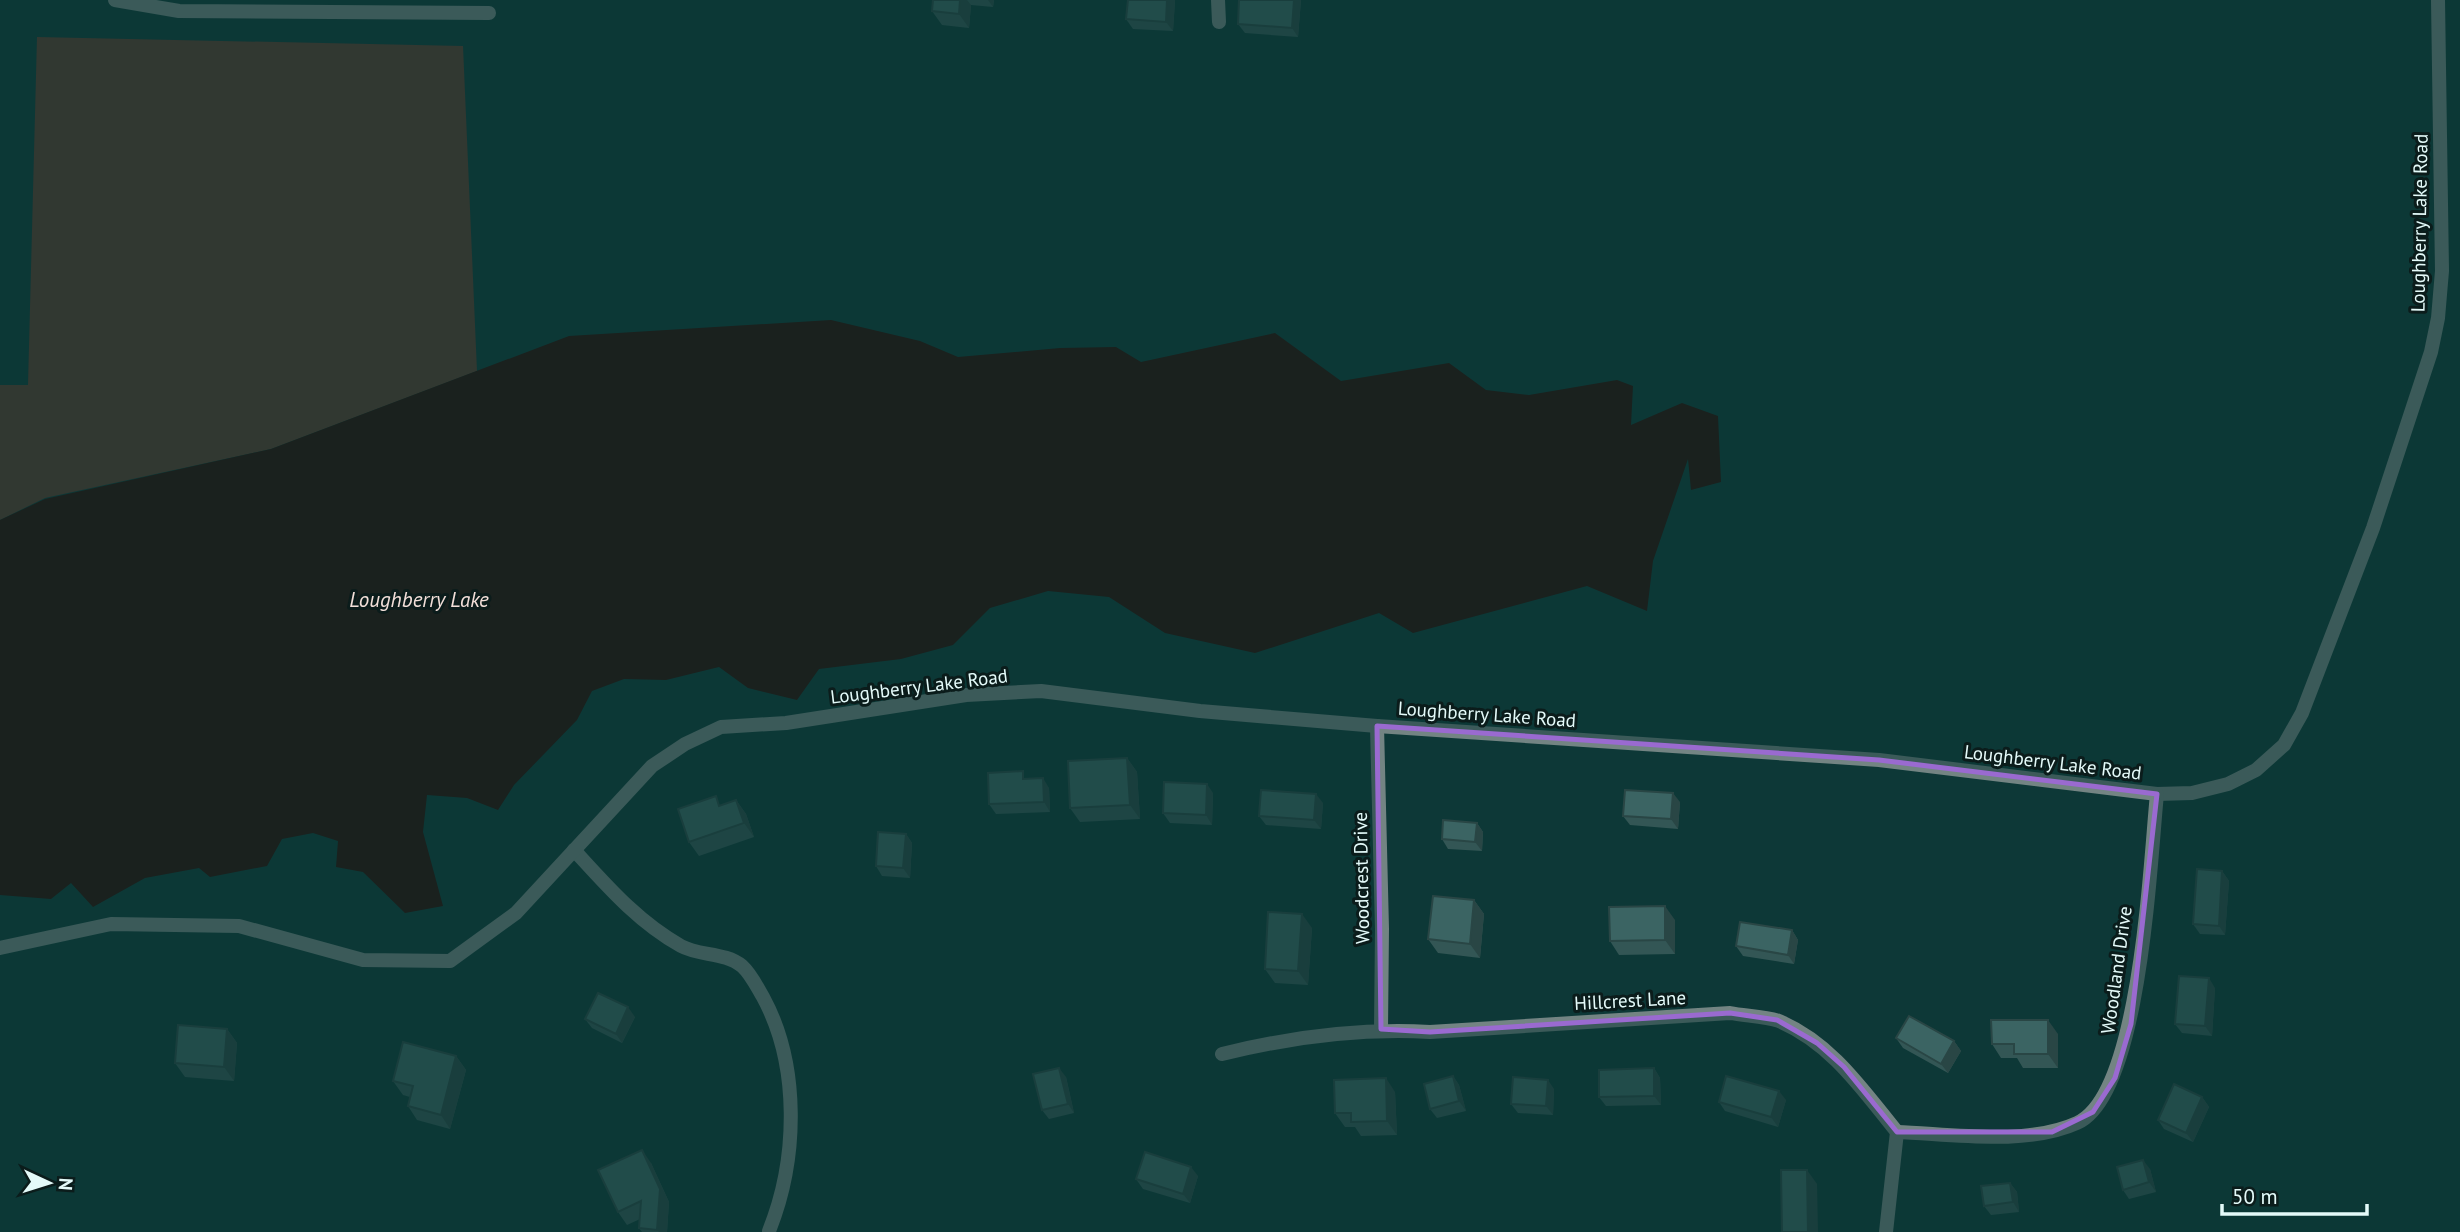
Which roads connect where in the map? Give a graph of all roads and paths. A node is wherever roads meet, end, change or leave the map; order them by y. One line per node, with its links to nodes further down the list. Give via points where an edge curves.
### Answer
1 (115, 0): 4 (street, via 179,11)
2 (1218, 0): 5 (street)
3 (2438, 0): 7 (street, Loughberry Lake Road, via 2442,271 2438,318 2374,528 2302,713 2284,745 2256,770 2228,784 2192,793)
4 (489, 13)
5 (1219, 22)
6 (1377, 726): 7 (street, Loughberry Lake Road, via 1879,760); 8 (street, Loughberry Lake Road, via 1041,691 966,695 786,723 721,727 652,766); 10 (street, Woodcrest Drive)
7 (2158, 794): 12 (street, Woodland Drive, via 2131,1024 2115,1078 2093,1112 2079,1123 2052,1132 1997,1136)
8 (574, 850): 9 (street, Loughberry Lake Road, via 516,914 450,961 363,960 239,926 111,924); 13 (street, via 629,911 684,948 741,965 778,1024 791,1082 786,1166 779,1208)
9 (0, 948)
10 (1381, 1029): 11 (street, Hillcrest Lane, via 1286,1038); 12 (street, Hillcrest Lane, via 1430,1032 1730,1013 1777,1020 1817,1043 1844,1067)
11 (1222, 1054)
12 (1897, 1132): 14 (street)
13 (769, 1231)
14 (1886, 1232)

